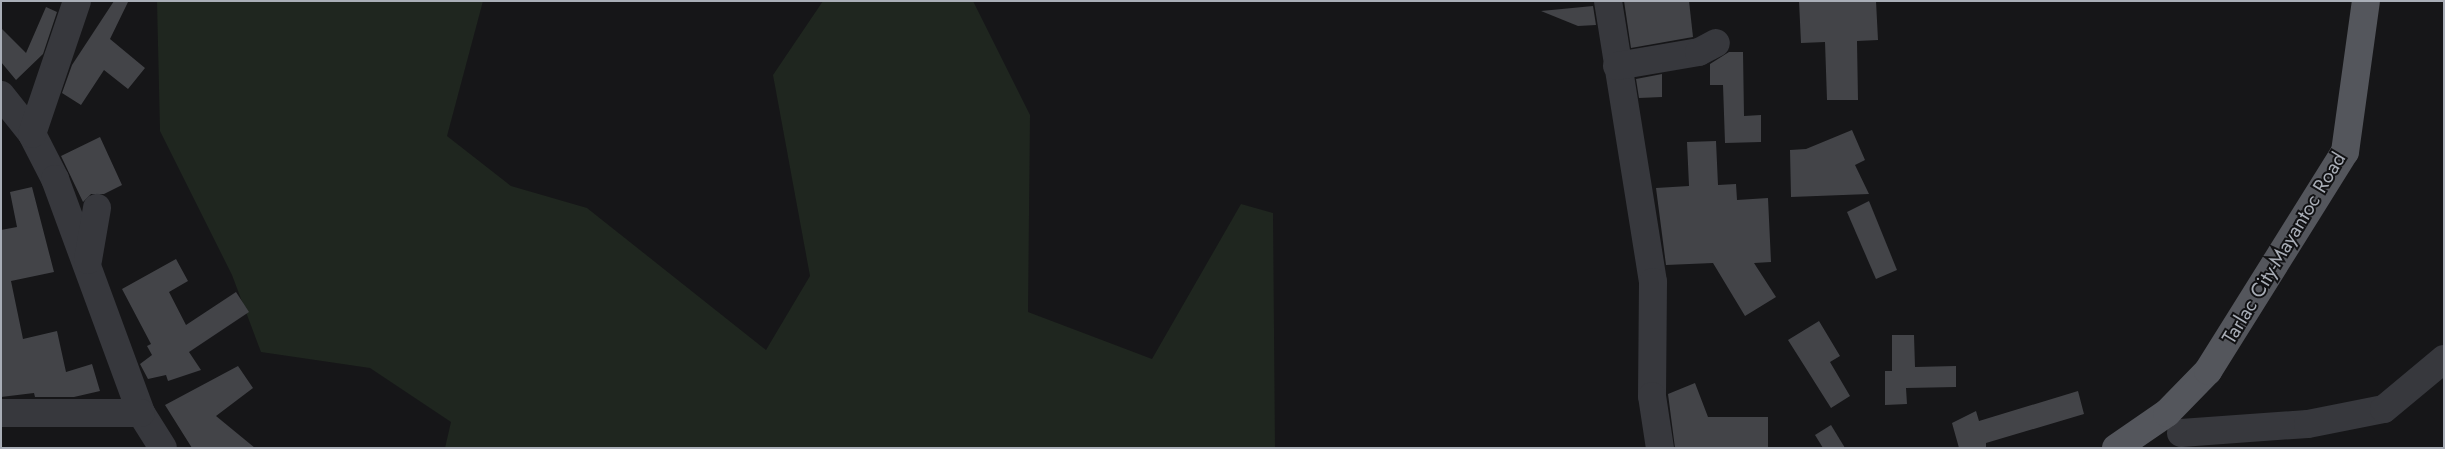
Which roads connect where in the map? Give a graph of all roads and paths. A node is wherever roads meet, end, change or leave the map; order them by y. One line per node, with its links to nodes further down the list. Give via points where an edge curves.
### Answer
1 (78, 1): 7 (street)
2 (1608, 1): 5 (street)
3 (2366, 1): 13 (main road, Tarlac City-Mayantoc Road, via 2345,152 2249,312 2208,371)
4 (1716, 43): 5 (street, via 1699,52)
5 (1617, 66): 15 (street, via 1653,282 1652,396)
6 (1, 95): 7 (street)
7 (32, 134): 9 (street, via 72,221)
8 (97, 208): 9 (street)
9 (88, 274): 12 (street)
10 (2444, 359): 13 (street, via 2384,409 2308,424)
11 (1, 412): 12 (street)
12 (141, 413): 14 (street)
13 (2178, 431): 16 (main road, Tarlac City-Mayantoc Road)
14 (162, 448)
15 (1660, 448)
16 (2116, 448)

